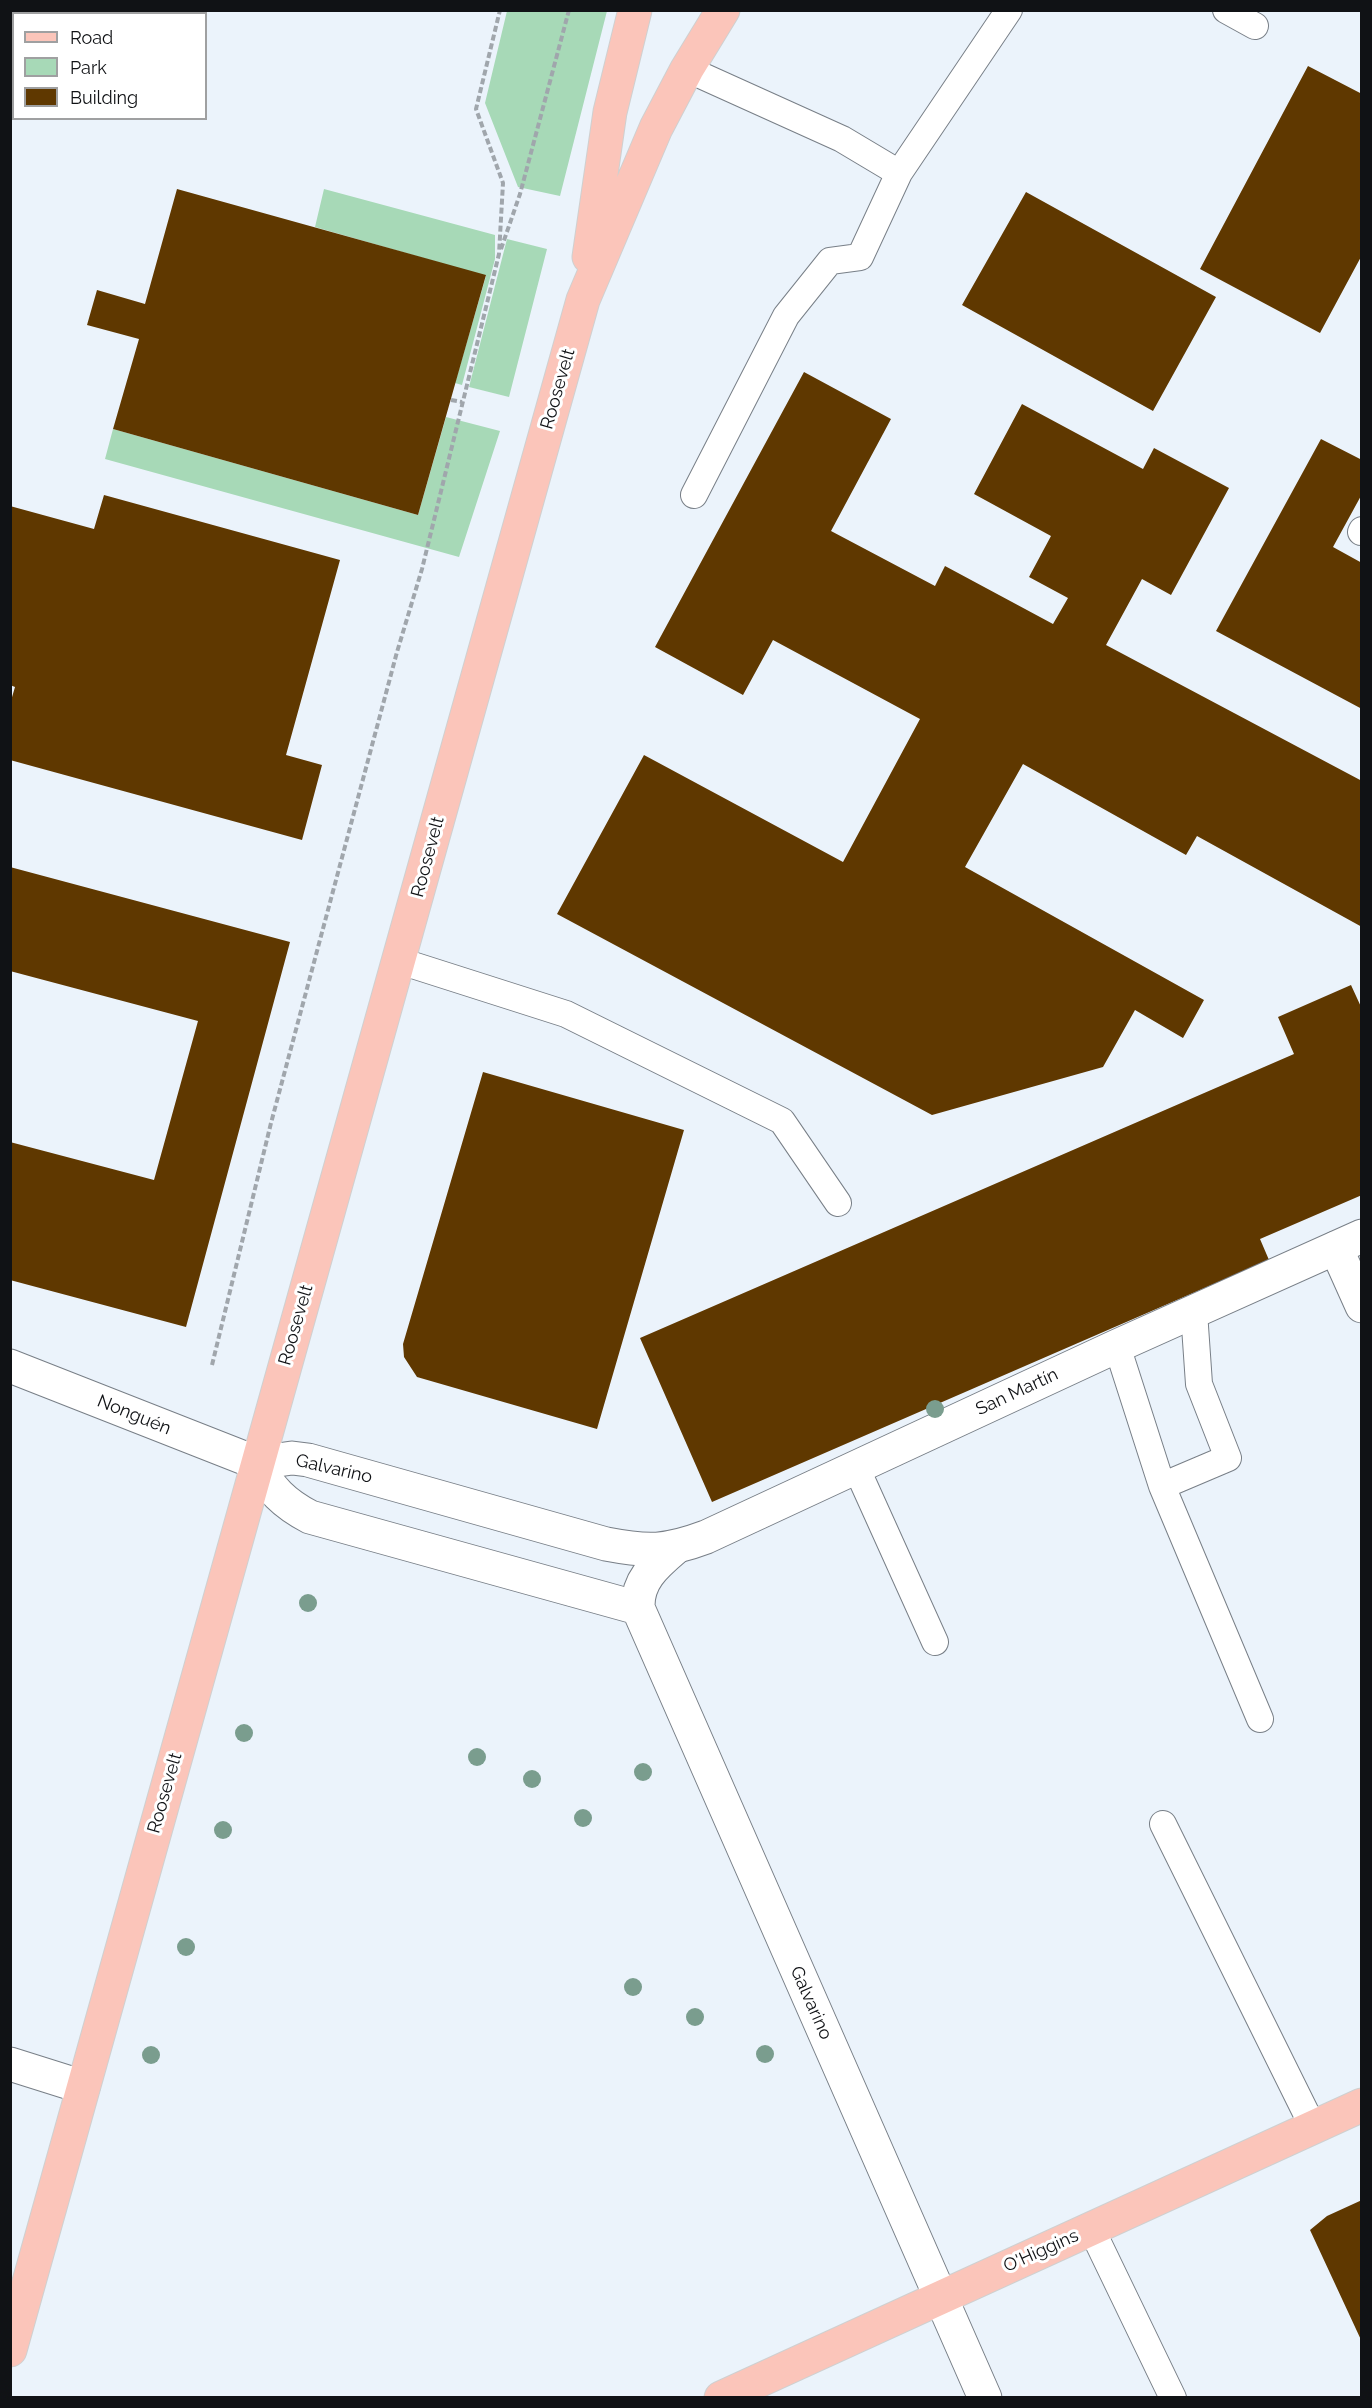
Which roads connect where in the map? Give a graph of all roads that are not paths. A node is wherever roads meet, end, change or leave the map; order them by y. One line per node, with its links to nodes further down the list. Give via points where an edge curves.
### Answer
1 (636, 10): 8 (main road, Roosevelt, via 610,112)
2 (723, 10): 6 (main road, Roosevelt)
3 (1009, 10): 7 (lane)
4 (1226, 10): 5 (lane)
5 (1255, 26)
6 (687, 69): 7 (lane, via 842,139); 8 (main road, Roosevelt, via 656,128)
7 (899, 173): 9 (lane, via 860,257 830,261 786,316)
8 (583, 300): 10 (main road, Roosevelt)
9 (694, 495)
10 (400, 961): 11 (lane, via 566,1014 782,1121); 17 (main road, Roosevelt)
11 (838, 1203)
12 (1349, 1242): 13 (street); 14 (street, San Martín)
13 (1362, 1306)
14 (1194, 1312): 15 (street, San Martín); 19 (lane, via 1199,1384 1228,1458)
15 (1117, 1346): 18 (street, San Martín); 19 (lane)
16 (10, 1366): 17 (street, Nonguén)
17 (257, 1463): 20 (street, Galvarino, via 308,1460 606,1544); 21 (street, via 277,1494 293,1509 310,1517); 26 (main road, Roosevelt)
18 (856, 1467): 20 (street, San Martín); 22 (lane)
19 (1162, 1486): 23 (lane)
20 (674, 1549): 21 (street, via 646,1575)
21 (638, 1608): 30 (street, Galvarino)
22 (935, 1642)
23 (1260, 1719)
24 (1163, 1824): 28 (lane)
25 (10, 2064): 26 (street)
26 (83, 2087): 31 (main road, Roosevelt)
27 (1362, 2105): 28 (main road, O'Higgins)
28 (1313, 2127): 29 (main road, O'Higgins)
29 (1091, 2228): 30 (main road, O'Higgins); 34 (lane)
30 (940, 2297): 32 (main road, O'Higgins); 33 (street, Galvarino)
31 (10, 2350)
32 (721, 2397)
33 (985, 2397)
34 (1173, 2397)

